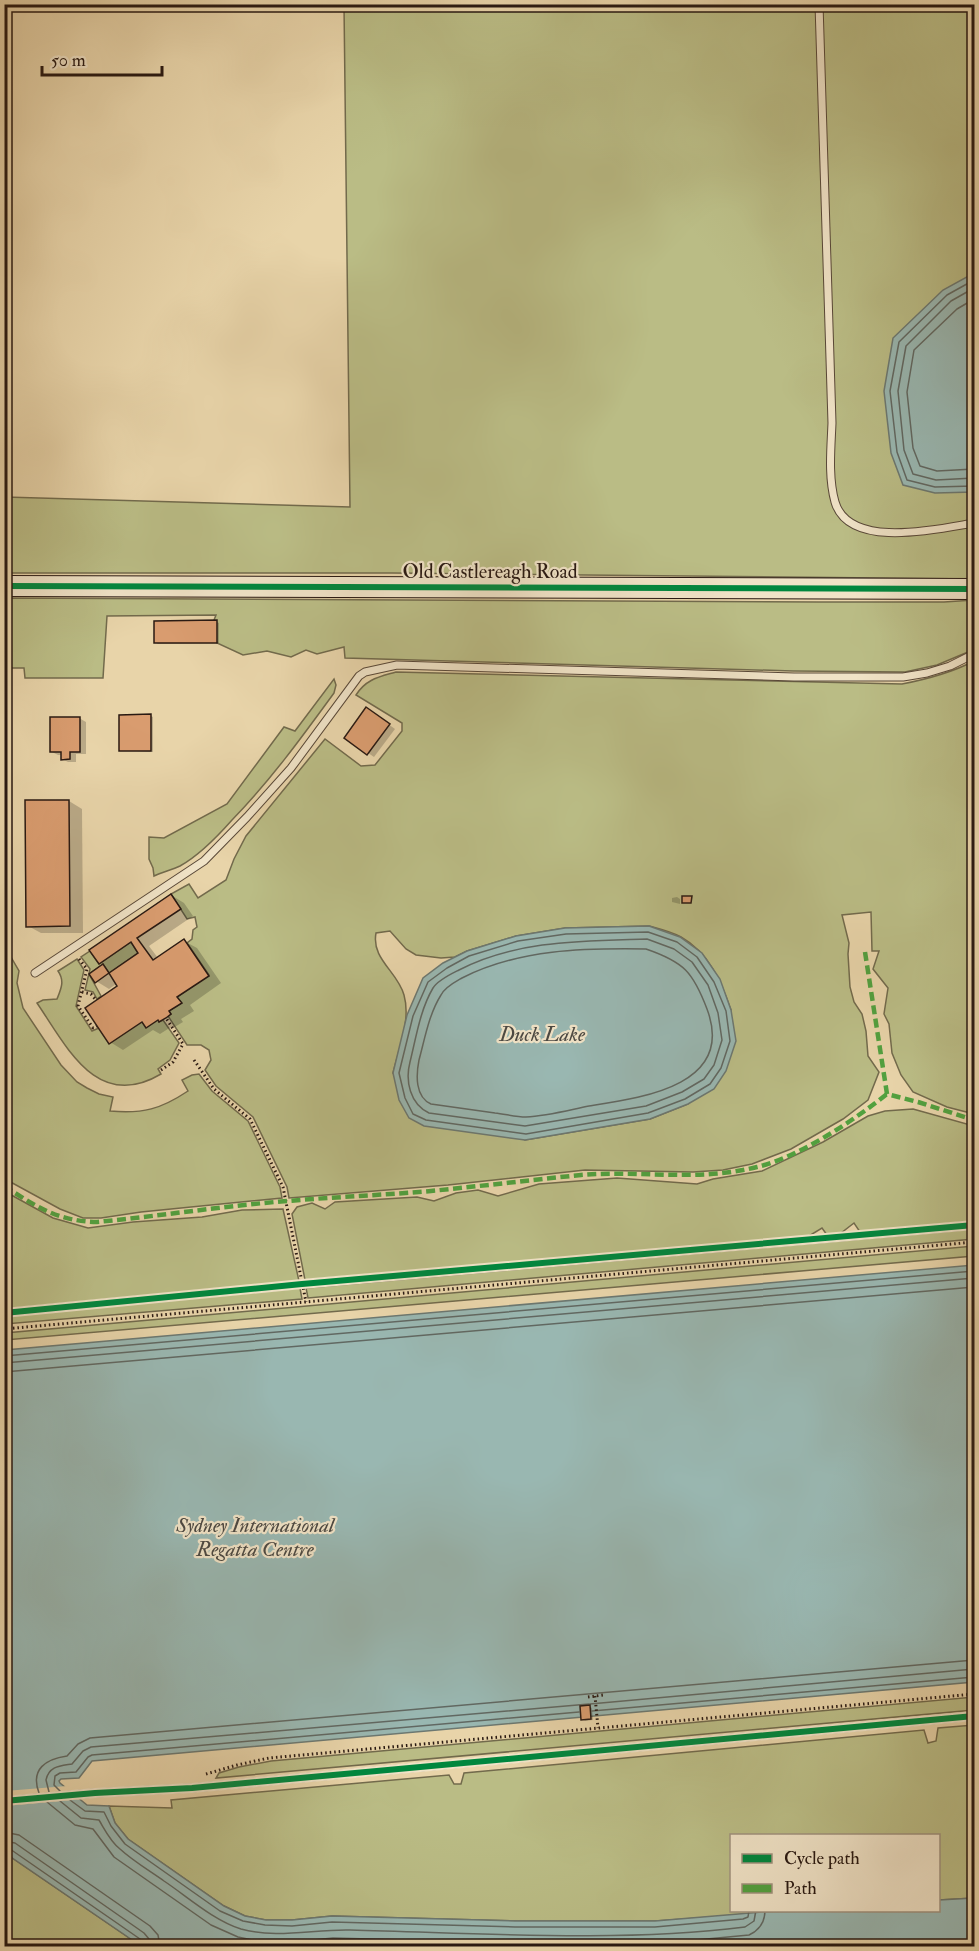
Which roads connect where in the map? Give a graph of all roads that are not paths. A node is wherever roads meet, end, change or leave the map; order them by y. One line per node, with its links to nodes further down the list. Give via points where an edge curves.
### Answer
1 (819, 4): 2 (lane, via 834,501 848,522 880,532 923,531)
2 (975, 523)
3 (4, 586): 4 (street, Old Castlereagh Road)
4 (975, 589)
5 (975, 654): 6 (lane, via 950,666 903,677 397,665 365,672 358,676 291,768 204,861)
6 (35, 973)
7 (975, 1716): 8 (lane, via 192,1788)
8 (4, 1801)

